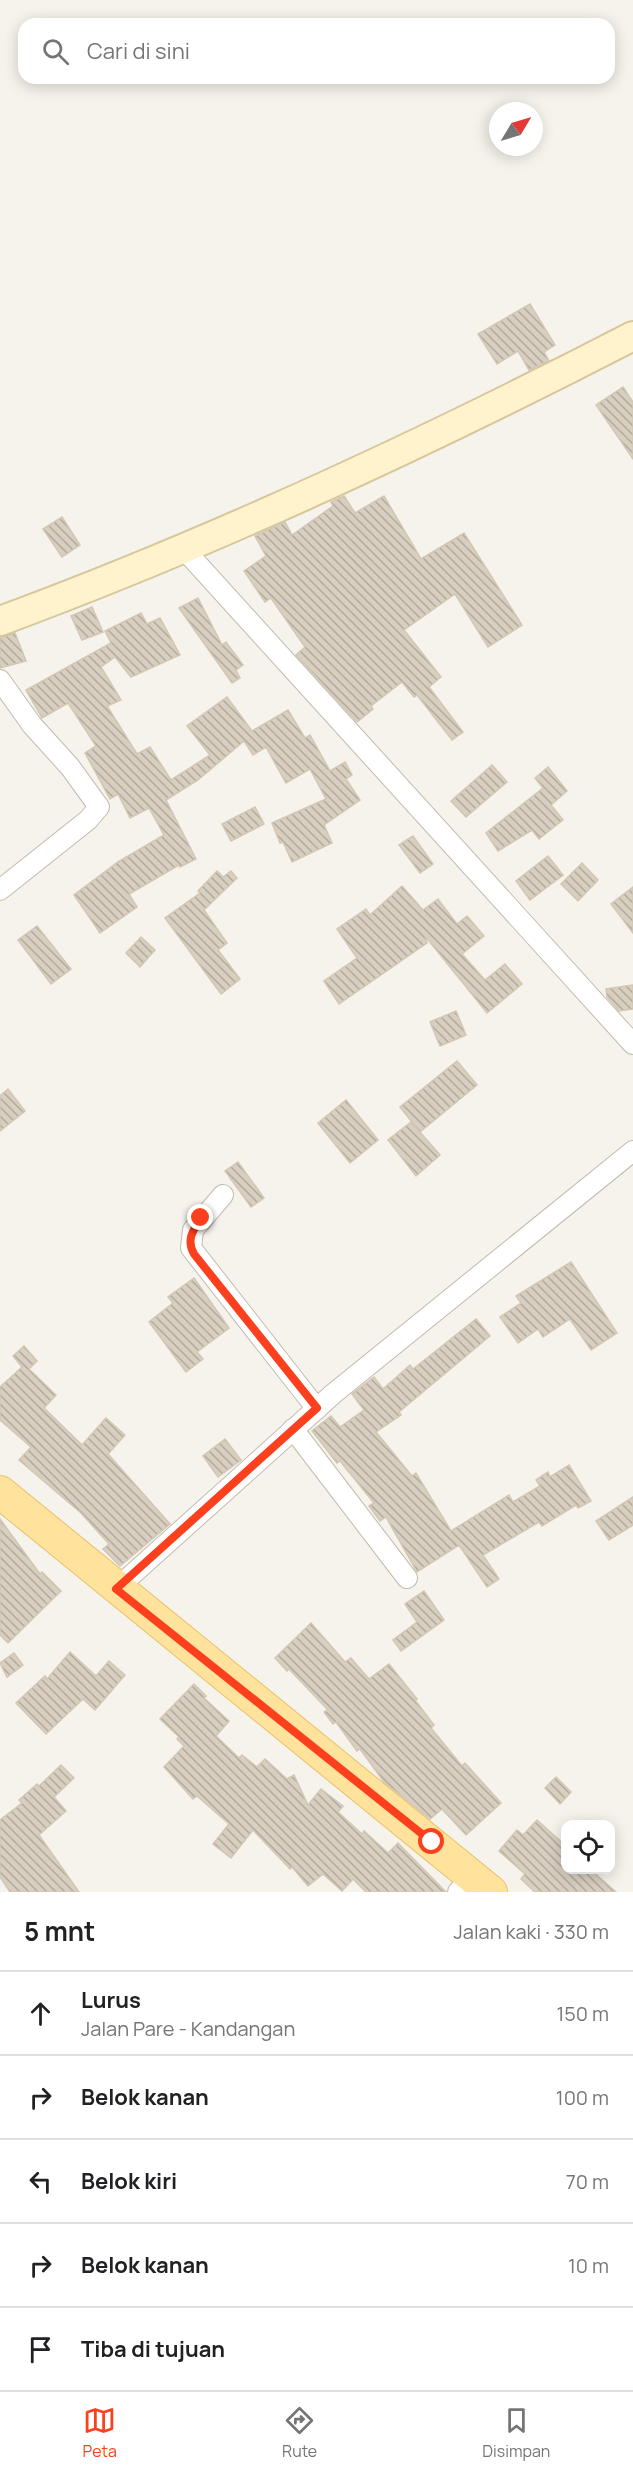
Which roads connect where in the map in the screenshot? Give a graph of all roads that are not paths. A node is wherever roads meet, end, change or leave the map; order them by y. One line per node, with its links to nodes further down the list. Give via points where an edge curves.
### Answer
1 (633, 336): 2 (street, via 410,446)
2 (182, 547): 3 (street); 6 (street)
3 (0, 621)
4 (0, 680): 5 (street, via 99,807)
5 (0, 890)
6 (633, 1044)
7 (633, 1151): 9 (street)
8 (223, 1195): 9 (street, via 193,1230 191,1248)
9 (317, 1408): 10 (street)
10 (294, 1429): 12 (street); 13 (street)
11 (0, 1492): 13 (main road)
12 (407, 1578)
13 (116, 1589): 14 (main road)
14 (474, 1887)

